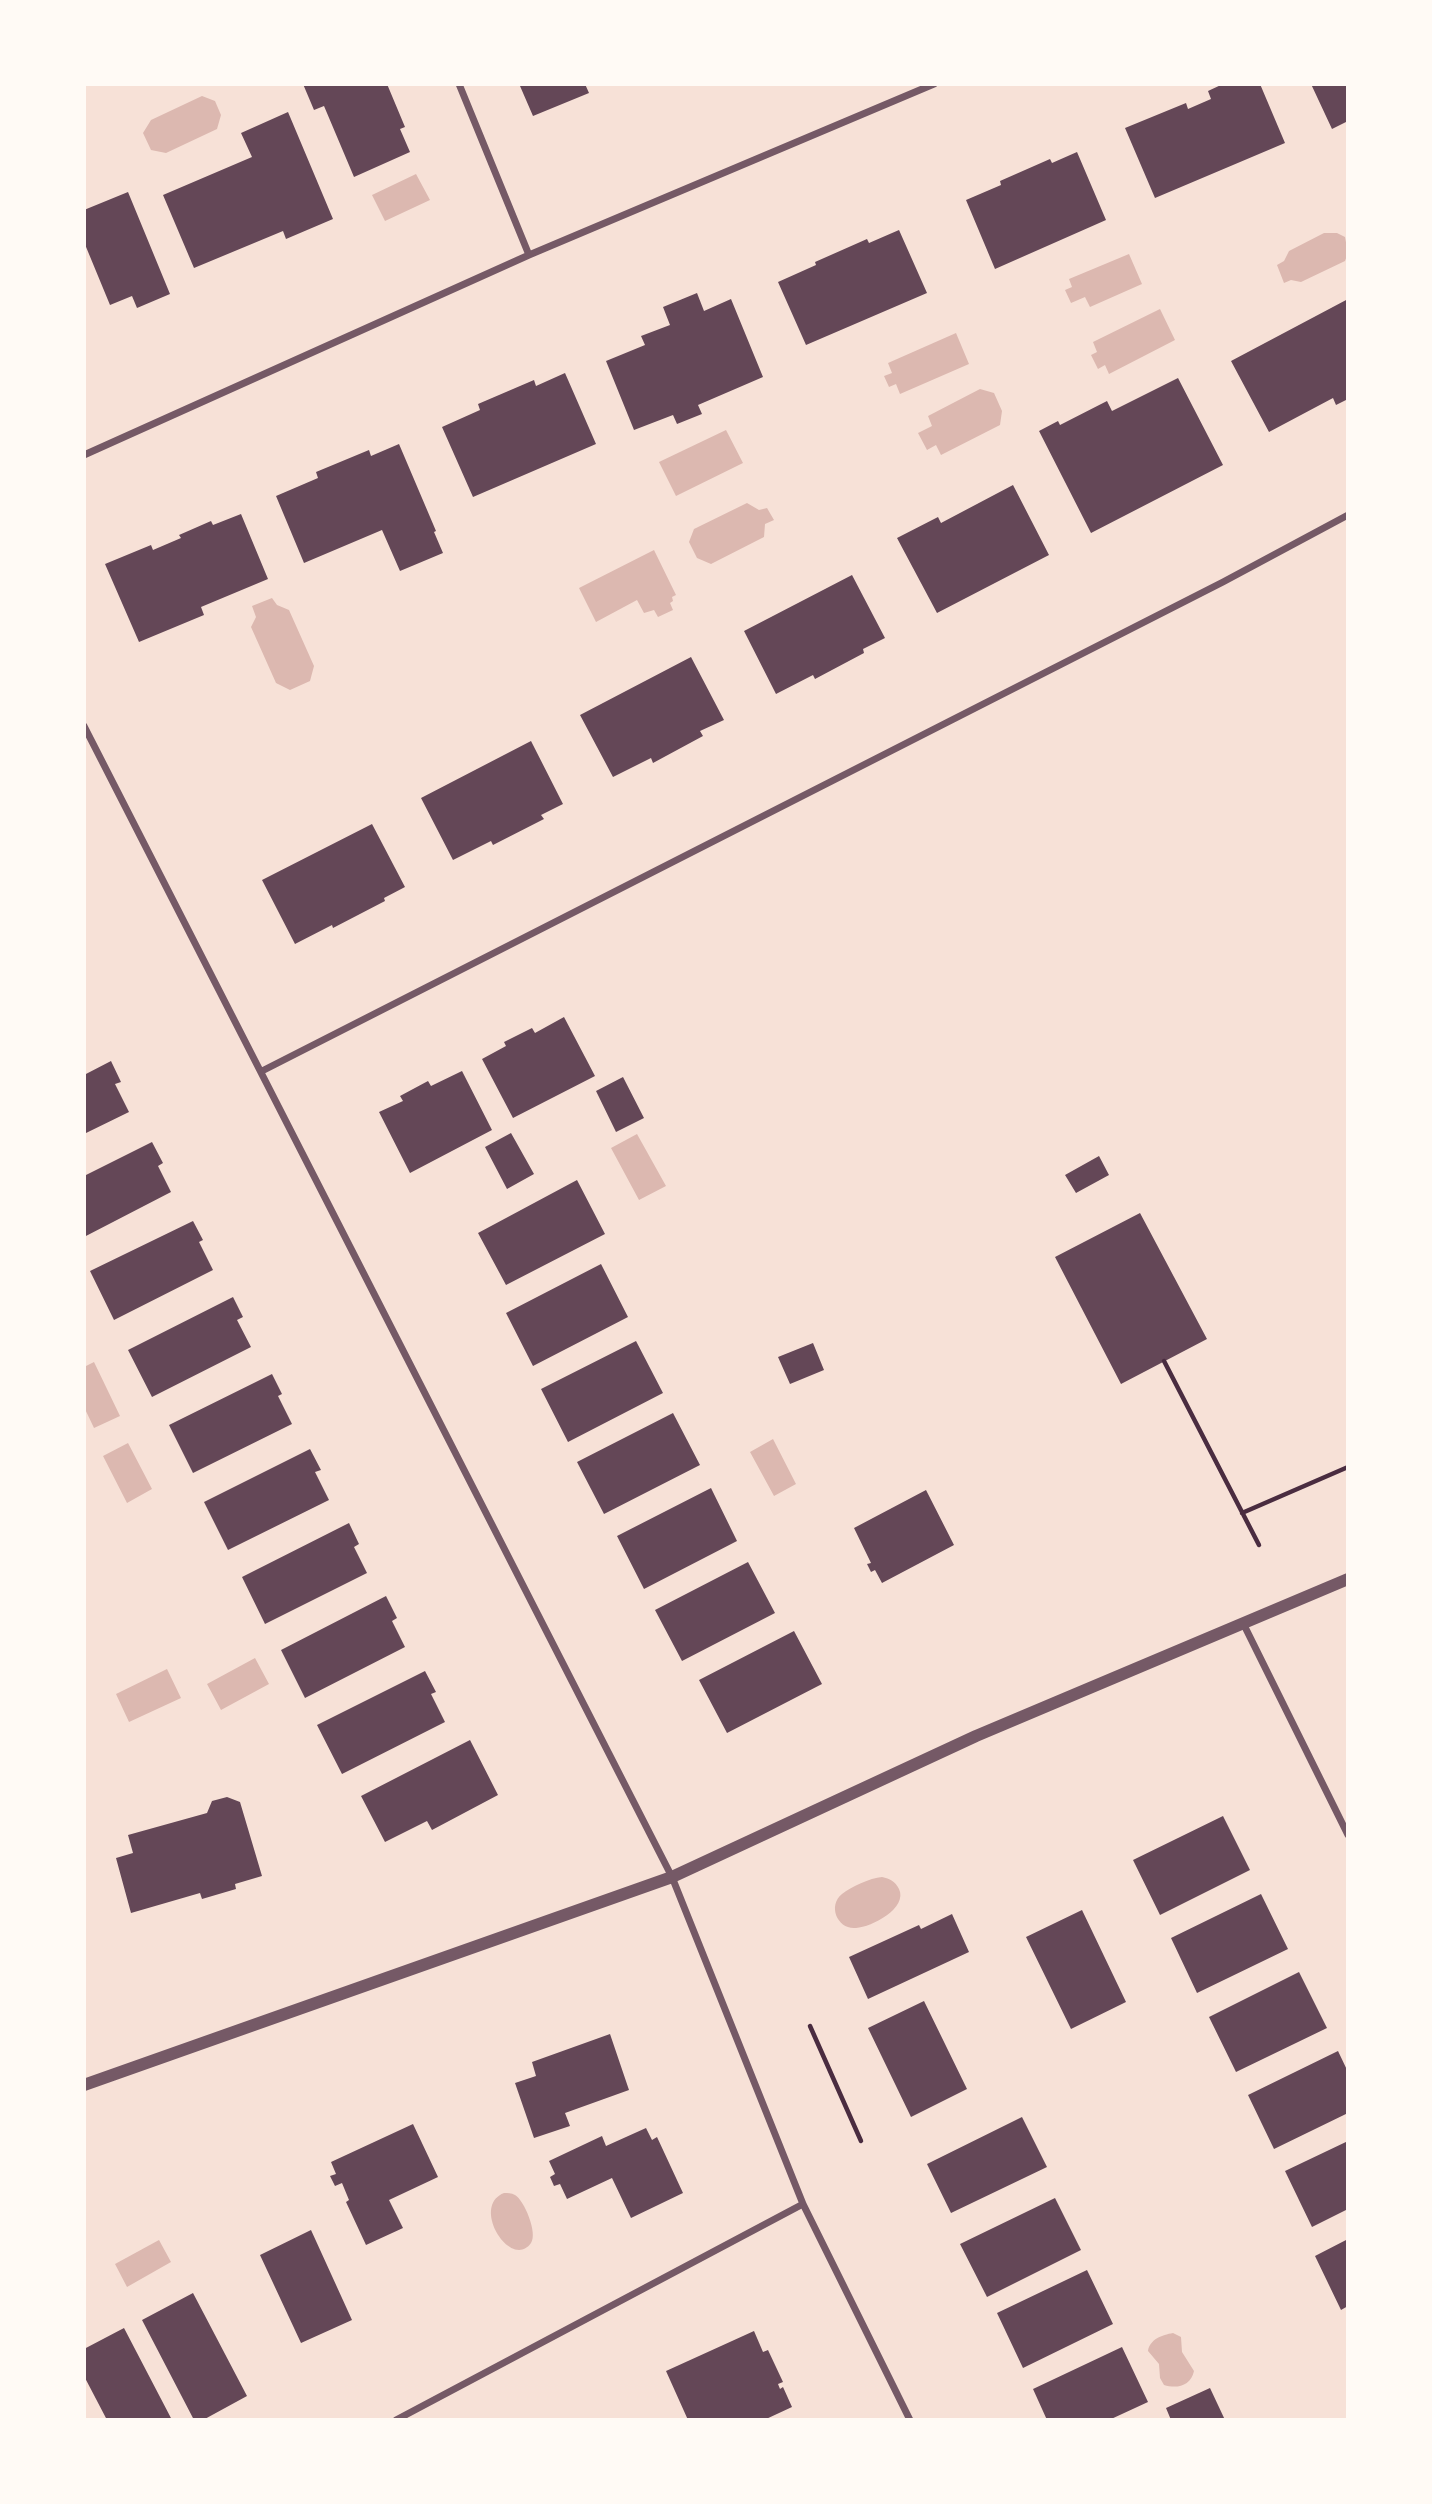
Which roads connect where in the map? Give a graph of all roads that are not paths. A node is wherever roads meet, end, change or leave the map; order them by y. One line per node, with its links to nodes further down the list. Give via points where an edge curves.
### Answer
1 (459, 84): 3 (street)
2 (934, 84): 3 (street)
3 (529, 255): 4 (street)
4 (84, 455)
5 (1348, 515): 7 (street, via 1211,589)
6 (84, 726): 7 (street)
7 (262, 1070): 11 (street)
8 (1348, 1580): 9 (street)
9 (1244, 1625): 10 (street); 11 (street, via 976,1736)
10 (1348, 1835)
11 (672, 1877): 12 (street); 13 (street)
12 (84, 2085)
13 (803, 2204): 14 (street); 15 (street)
14 (396, 2420)
15 (910, 2420)

